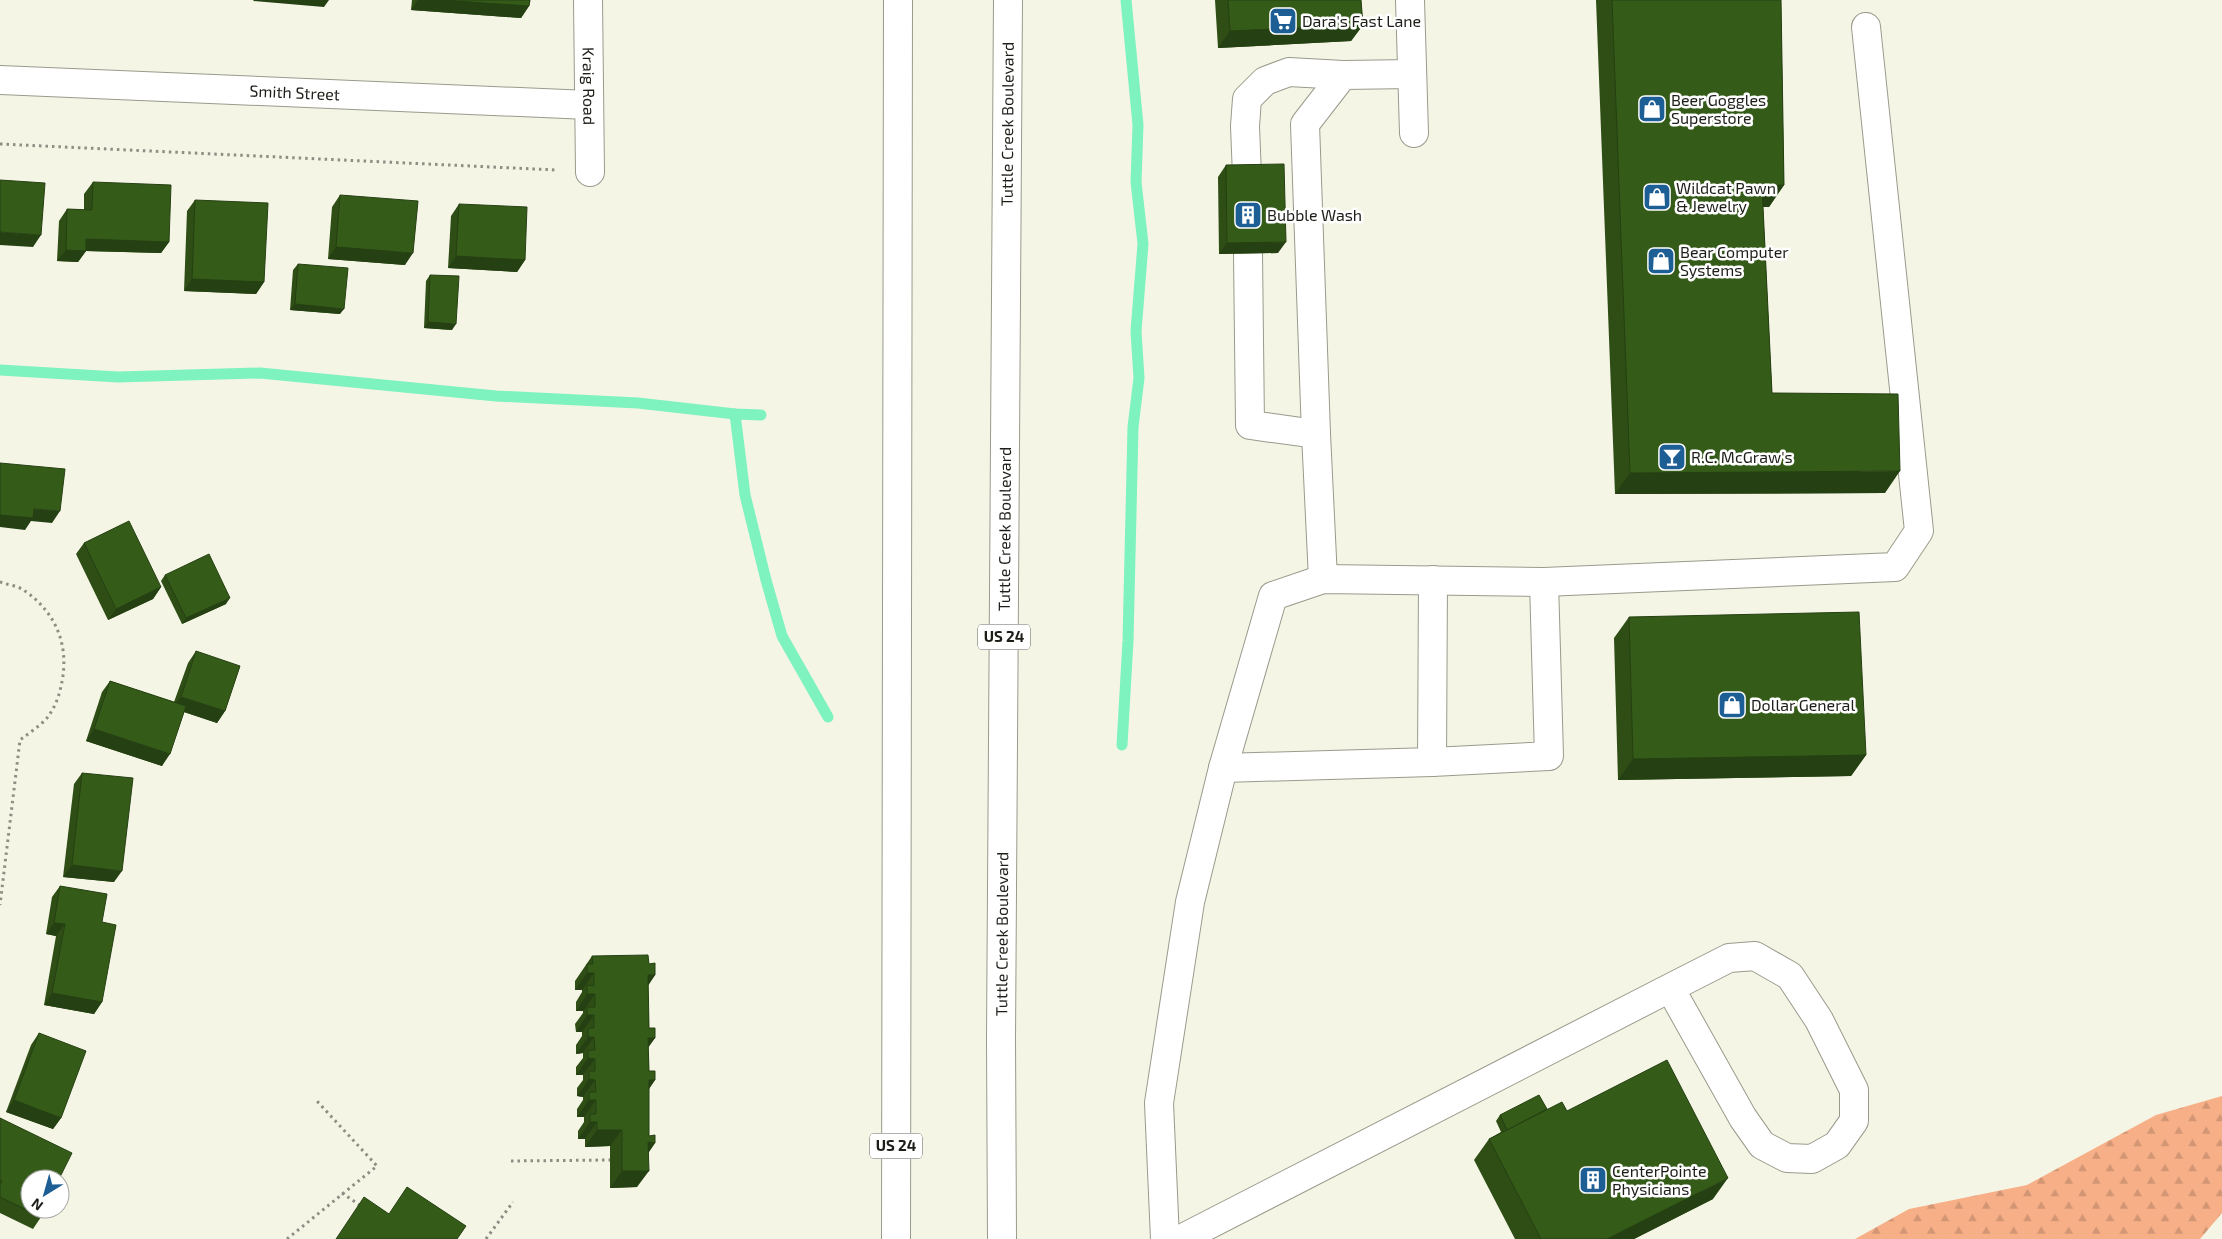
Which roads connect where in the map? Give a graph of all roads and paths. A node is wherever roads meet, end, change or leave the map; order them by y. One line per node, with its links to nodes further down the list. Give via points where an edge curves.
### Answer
1 (588, 0): 9 (main road, Kraig Road)
2 (898, 0): 32 (main road, US 24)
3 (1008, 0): 33 (main road, Tuttle Creek Boulevard / US 24)
4 (1410, 0): 6 (main road)
5 (1866, 27): 19 (main road, via 1919,531 1895,567)
6 (1412, 74): 7 (main road); 10 (main road)
7 (1343, 76): 13 (main road, via 1290,72 1265,81 1247,99); 15 (main road, via 1305,124)
8 (0, 80): 9 (main road, Smith Street)
9 (589, 105): 12 (main road, Kraig Road)
10 (1414, 133)
11 (0, 144): 12 (path)
12 (590, 172)
13 (1247, 176)
14 (1248, 254): 15 (main road, via 1250,425)
15 (1316, 434): 16 (main road)
16 (1323, 578): 17 (main road); 21 (main road, via 1274,596)
17 (1432, 580): 19 (main road); 20 (main road)
18 (0, 582): 22 (path, via 25,590 44,609 64,645 65,671 58,698 47,718 20,740)
19 (1544, 582): 20 (main road, via 1549,756)
20 (1432, 762): 21 (main road)
21 (1223, 768): 34 (main road, via 1190,902 1159,1103)
22 (0, 905)
23 (1670, 988): 23 (main road, via 1729,958 1755,956 1790,976 1819,1020 1854,1090 1854,1121 1838,1145 1812,1159 1787,1158 1762,1145 1743,1118); 35 (main road)
24 (316, 1100): 27 (path, via 377,1166)
25 (511, 1160): 26 (path)
26 (610, 1160)
27 (342, 1193): 29 (path); 30 (path)
28 (513, 1202): 31 (path)
29 (363, 1208)
30 (286, 1239)
31 (486, 1239)
32 (896, 1239)
33 (1002, 1239)
34 (1165, 1239)
35 (1181, 1239)

